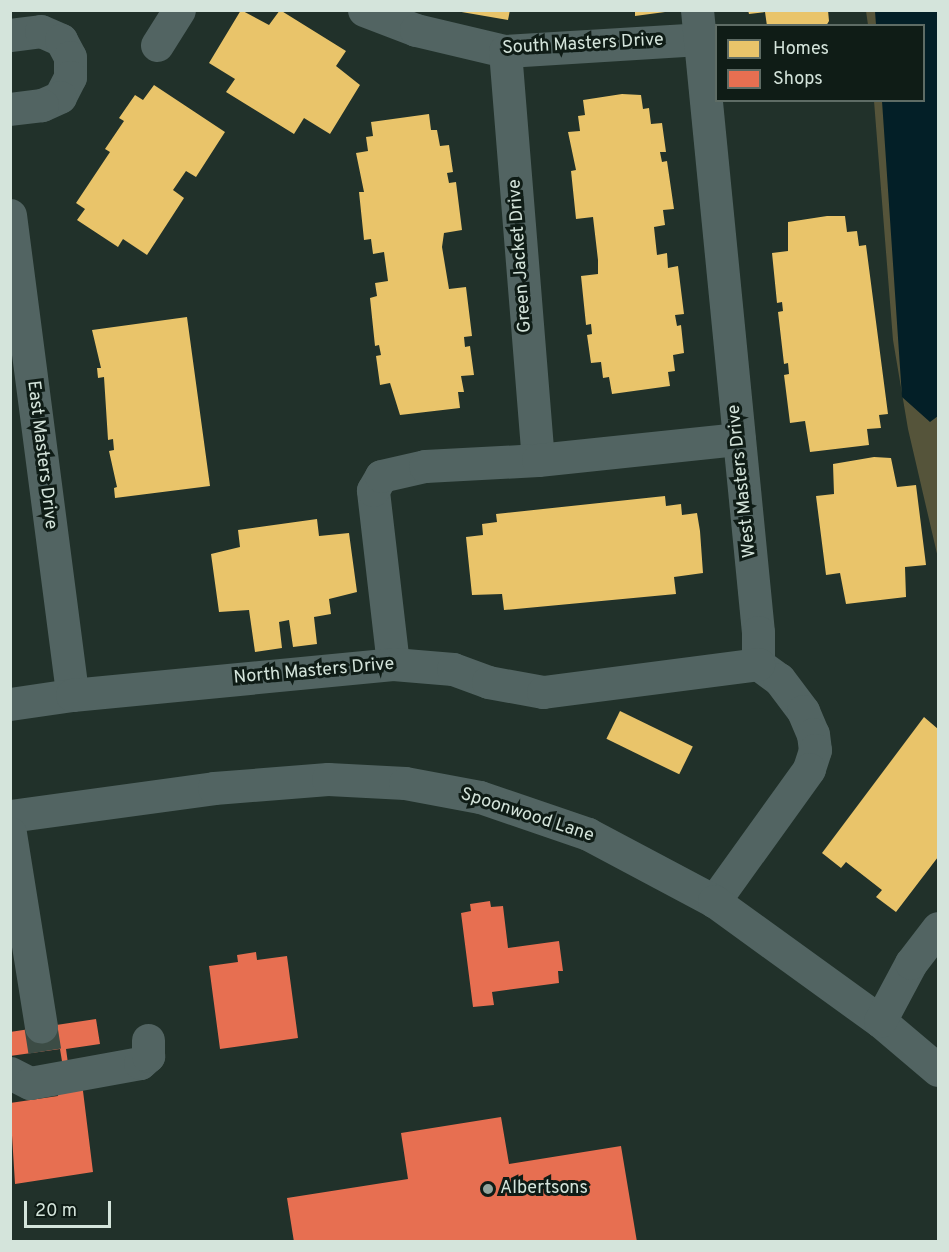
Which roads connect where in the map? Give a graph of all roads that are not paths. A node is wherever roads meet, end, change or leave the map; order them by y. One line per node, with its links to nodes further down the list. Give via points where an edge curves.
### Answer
1 (178, 10): 5 (street)
2 (364, 10): 6 (street, South Masters Drive, via 416,30)
3 (698, 25): 6 (street, South Masters Drive); 11 (street, West Masters Drive)
4 (10, 35): 7 (street, via 41,32 61,40 70,57 70,77 60,97 42,105)
5 (157, 45)
6 (505, 51): 12 (street, Green Jacket Drive)
7 (10, 109)
8 (10, 215): 9 (street, East Masters Drive)
9 (19, 346): 10 (street, East Masters Drive)
10 (23, 408): 15 (street, East Masters Drive)
11 (739, 439): 12 (street); 14 (street, West Masters Drive)
12 (538, 460): 13 (street, via 425,466 381,476 373,490)
13 (393, 664): 14 (street, North Masters Drive, via 453,669 488,682 543,692); 15 (street, North Masters Drive)
14 (758, 664): 20 (street, via 779,679 803,711 815,750 809,770)
15 (72, 695): 16 (street, North Masters Drive)
16 (10, 704)
17 (10, 816): 20 (street, Spoonwood Lane, via 214,788 328,779 405,783 480,797 588,834)
18 (10, 833): 19 (street)
19 (14, 883): 24 (street)
20 (714, 901): 22 (street, Spoonwood Lane)
21 (939, 928): 22 (street, via 911,963)
22 (880, 1021): 25 (street, Spoonwood Lane)
23 (148, 1040): 24 (street, via 148,1056 140,1063)
24 (45, 1053): 26 (street, via 30,1083)
25 (939, 1070)
26 (10, 1073)

